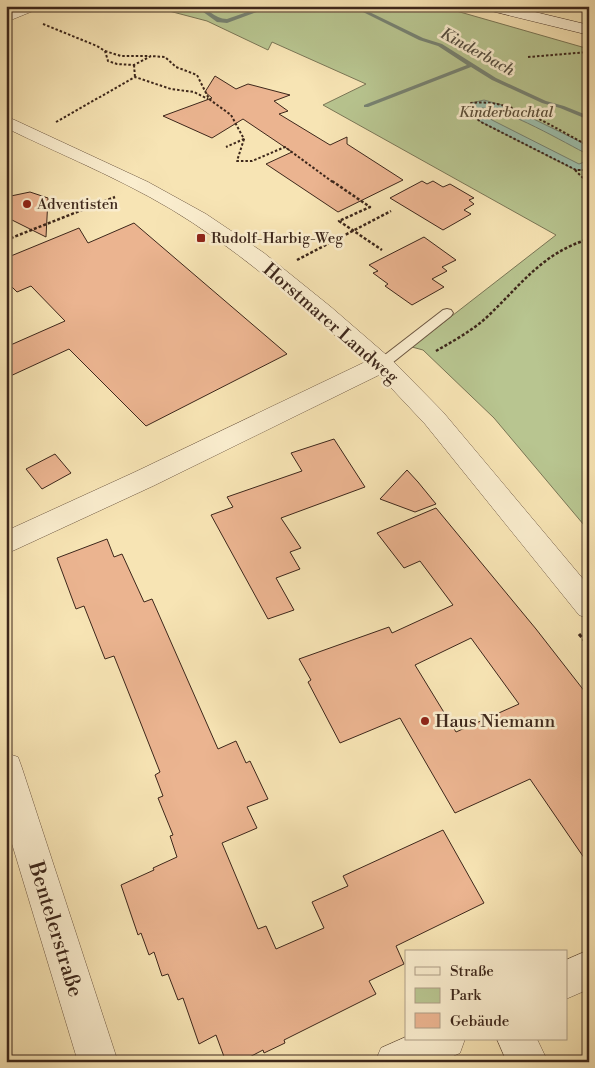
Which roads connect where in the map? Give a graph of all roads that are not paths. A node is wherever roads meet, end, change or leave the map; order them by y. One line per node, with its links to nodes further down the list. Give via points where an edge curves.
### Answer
1 (32, 6): 4 (street)
2 (489, 6): 5 (street)
3 (518, 6): 5 (street)
4 (6, 17)
5 (566, 24): 6 (street)
6 (589, 30)
7 (6, 121): 9 (street, Horstmarer Landweg, via 141,186 199,218 256,258)
8 (447, 313): 9 (lane)
9 (382, 364): 10 (street); 11 (street, Horstmarer Landweg, via 452,439)
10 (6, 543)
11 (589, 607)
12 (6, 768): 17 (street, Bentelerstraße)
13 (589, 969): 14 (street)
14 (568, 979)
15 (444, 1040): 18 (street)
16 (517, 1040): 19 (street)
17 (98, 1062)
18 (395, 1062)
19 (528, 1062)

